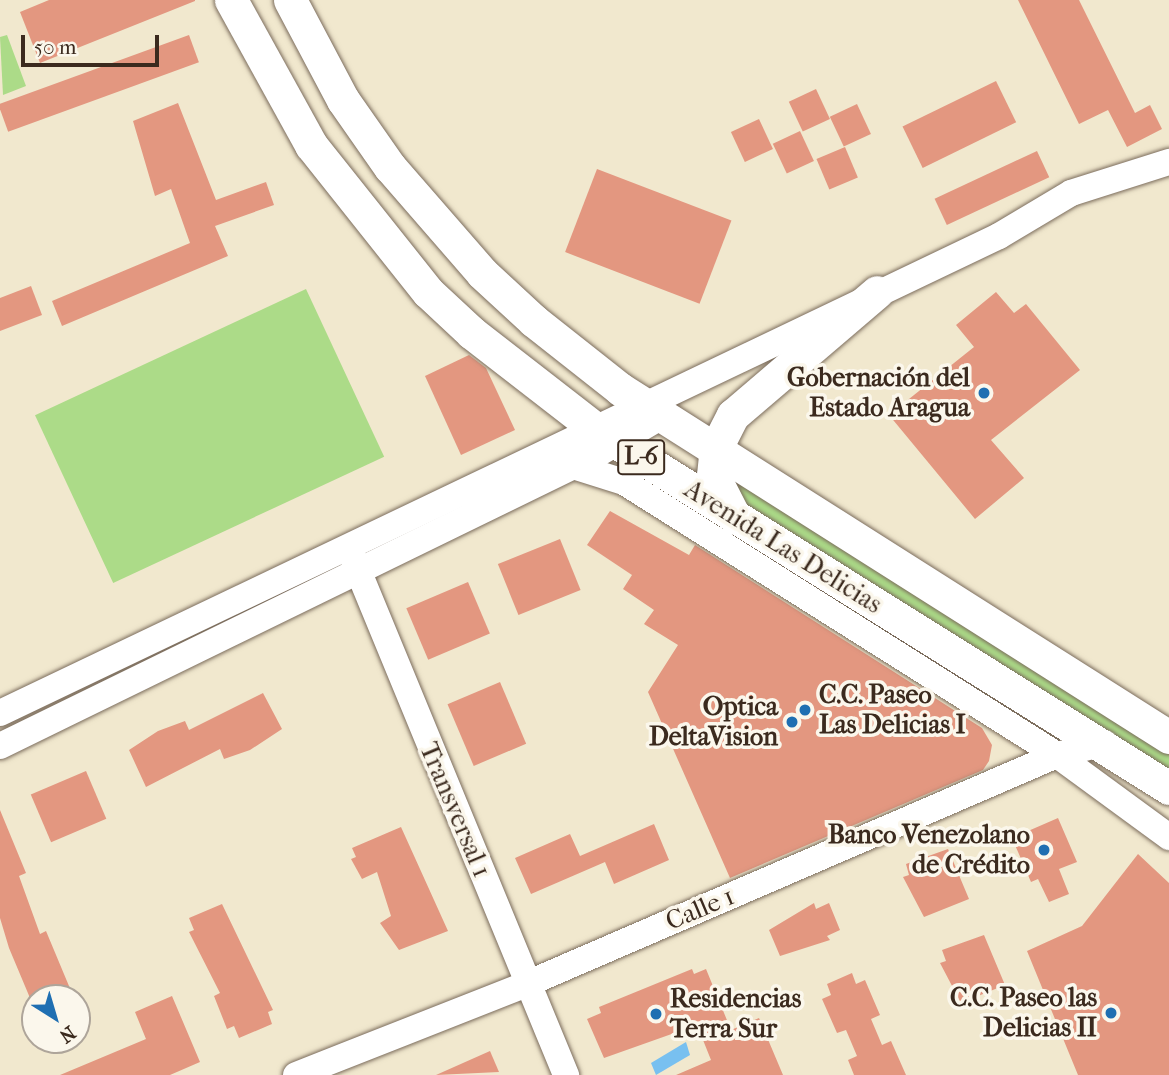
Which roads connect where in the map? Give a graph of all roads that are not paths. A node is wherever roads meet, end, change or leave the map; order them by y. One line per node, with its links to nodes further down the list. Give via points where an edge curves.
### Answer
1 (231, 0): 6 (main road, Avenida Las Delicias / L-6, via 311,145 428,292)
2 (290, 0): 5 (main road, Avenida Las Delicias / L-6, via 343,100 447,234 534,321)
3 (1169, 162): 4 (street, via 1071,193 999,236)
4 (877, 292): 5 (street); 7 (main road, via 763,384 733,415)
5 (655, 410): 6 (street); 7 (main road, Avenida Las Delicias / L-6)
6 (608, 436): 8 (street); 9 (main road, Avenida Las Delicias / L-6); 10 (street)
7 (716, 448): 9 (main road, via 713,475); 12 (main road, Avenida Las Delicias / L-6)
8 (573, 466): 10 (street); 15 (street, via 624,482)
9 (736, 520): 13 (main road, Avenida Las Delicias / L-6)
10 (352, 557): 11 (street); 14 (street); 18 (street, Transversal 1)
11 (0, 713)
12 (1169, 737)
13 (1105, 743): 15 (street, Calle 1); 16 (main road, Avenida Las Delicias / L-6)
14 (0, 746)
15 (1057, 755): 17 (street); 18 (street, Calle 1)
16 (1169, 788)
17 (1169, 837)
18 (528, 984): 19 (street, Calle 1); 20 (street, Transversal 1)
19 (296, 1075)
20 (566, 1075)

